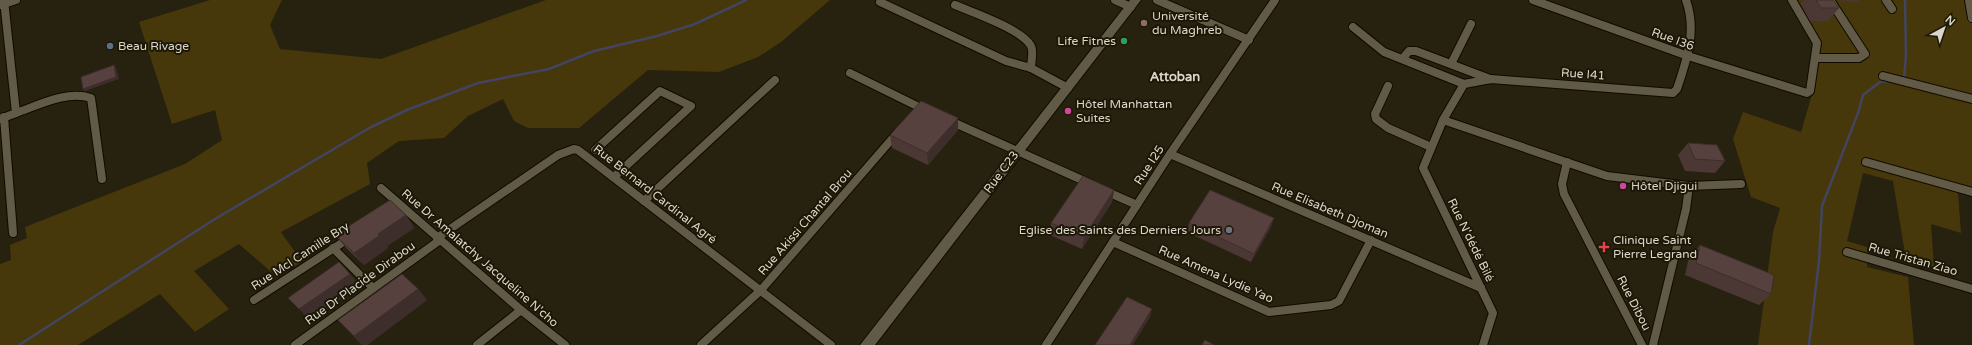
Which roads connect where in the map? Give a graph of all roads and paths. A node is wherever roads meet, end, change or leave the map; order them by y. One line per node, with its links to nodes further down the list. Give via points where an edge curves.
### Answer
1 (16, 0): 12 (street)
2 (1115, 0): 13 (street)
3 (1157, 0): 19 (street)
4 (1274, 0): 19 (street, Rue I25)
5 (1533, 0): 20 (street, Rue I36)
6 (1686, 0): 20 (street, Rue I41, via 1693,24)
7 (1792, 0): 22 (street, via 1815,37)
8 (1830, 0): 22 (street, via 1865,54 1859,58)
9 (1886, 0): 15 (street)
10 (1969, 0): 16 (street)
11 (880, 2): 24 (street, via 1006,61)
12 (3, 3): 33 (street)
13 (1134, 3): 31 (street, Rue C23)
14 (955, 5): 24 (street, via 1001,25 1027,40 1032,52)
15 (1892, 9)
16 (1972, 18)
17 (1471, 24): 23 (street)
18 (1353, 27): 21 (street, via 1384,52)
19 (1249, 40): 40 (street, Rue I25)
20 (1688, 56): 22 (street, Rue I36, via 1807,93 1810,91); 27 (street, Rue I41, via 1677,89 1673,92)
21 (1403, 58): 23 (street, via 1409,51 1416,51); 29 (street)
22 (1815, 58)
23 (1451, 64): 27 (street)
24 (1031, 68): 31 (street)
25 (850, 73): 39 (street, via 917,110 935,114)
26 (1883, 76): 32 (street)
27 (1491, 79): 29 (street, Rue I41)
28 (774, 80): 49 (street)
29 (1464, 84): 35 (street)
30 (1388, 86): 37 (street, via 1375,114 1376,119 1388,128)
31 (1068, 88): 39 (street, Rue C23)
32 (1972, 99)
33 (16, 113): 34 (street); 44 (street, via 71,97 91,98)
34 (2, 118): 52 (street)
35 (1443, 120): 37 (street); 41 (street)
36 (904, 125): 61 (street, Rue Akissi Chantal Brou)
37 (1432, 147): 59 (street, Rue N'dédé Bilé, via 1423,168)
38 (595, 150): 43 (street, via 660,91 691,106)
39 (1018, 151): 50 (street); 70 (street, Rue C23)
40 (1170, 154): 50 (street, Rue I25); 54 (street, Rue Elisabeth Djoman)
41 (1568, 162): 46 (street, via 1607,176); 72 (street, Rue Dibou, via 1562,184 1564,194)
42 (1866, 162): 48 (street)
43 (614, 178): 49 (street, Rue Bernard Cardinal Agré); 53 (street, Rue Bernard Cardinal Agré, via 578,150 558,154)
44 (102, 179)
45 (1741, 184): 46 (street)
46 (1689, 186): 73 (street, via 1686,209)
47 (381, 188): 53 (street, Rue Dr Amalatchy Jacqueline N'cho, via 397,207)
48 (1972, 192)
49 (644, 201): 61 (street, Rue Bernard Cardinal Agré)
50 (1137, 205): 55 (street, Rue I25)
51 (360, 231): 56 (street, Rue Mcl Camille Bry)
52 (13, 234)
53 (438, 239): 58 (street, Rue Dr Placide Dirabou); 63 (street, Rue Dr Amalatchy Jacqueline N'cho)
54 (1371, 240): 55 (street, Rue Amena Lydie Yao, via 1339,301 1331,305 1279,312 1269,312); 59 (street, Rue Elisabeth Djoman)
55 (1113, 242): 64 (street, Rue I25)
56 (333, 248): 58 (street); 62 (street, Rue Mcl Camille Bry)
57 (1847, 252): 60 (street, Rue Tristan Ziao)
58 (373, 288): 65 (street, Rue Dr Placide Dirabou)
59 (1481, 288): 71 (street, Rue N'dédé Bilé, via 1493,313)
60 (1972, 289)
61 (761, 290): 68 (street, Rue Akissi Chantal Brou); 69 (street, Rue Bernard Cardinal Agré)
62 (254, 300)
63 (521, 310): 66 (street); 67 (street, Rue Dr Amalatchy Jacqueline N'cho)
64 (1048, 344)
65 (295, 345)
66 (478, 345)
67 (565, 345)
68 (701, 345)
69 (831, 345)
70 (868, 345)
71 (1483, 345)
72 (1642, 345)
73 (1653, 345)

